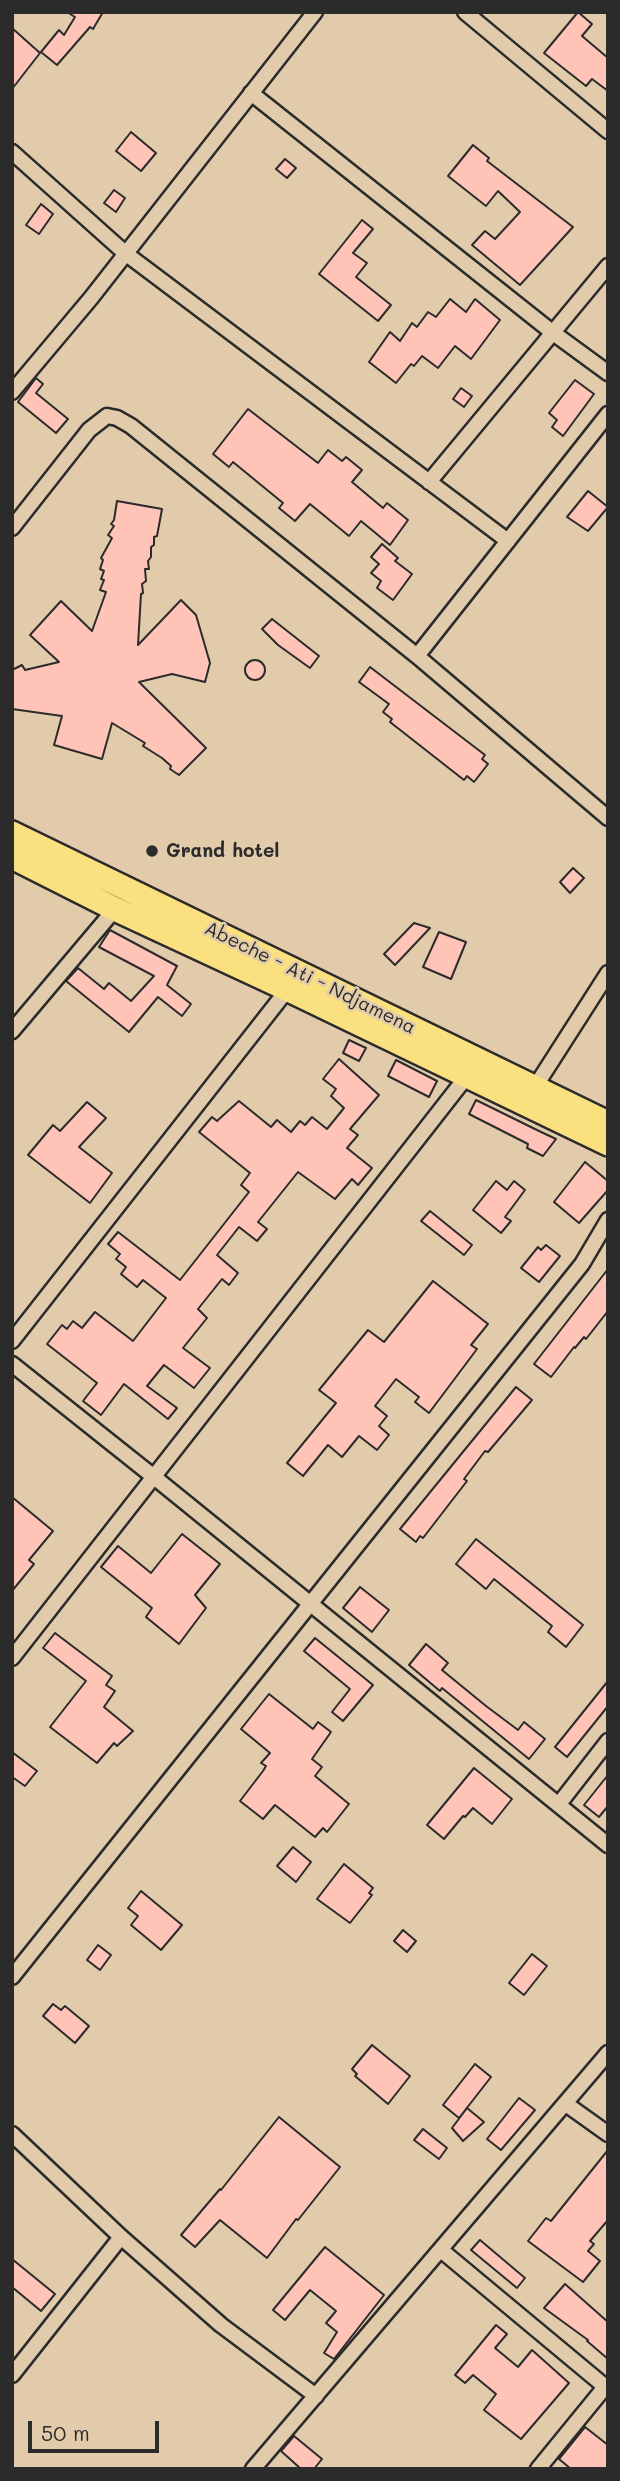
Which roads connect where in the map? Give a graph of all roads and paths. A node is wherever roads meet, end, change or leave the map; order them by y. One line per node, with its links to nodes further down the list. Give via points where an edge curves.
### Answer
1 (315, 12): 3 (street)
2 (465, 12): 4 (street)
3 (251, 93): 6 (street); 8 (street)
4 (608, 131)
5 (12, 152): 6 (street)
6 (125, 253): 10 (street); 12 (street)
7 (608, 266): 8 (street)
8 (552, 332): 9 (street); 12 (street)
9 (608, 373)
10 (12, 392)
11 (608, 415): 14 (street)
12 (429, 482): 14 (street)
13 (12, 528): 15 (street, via 89,429 107,416 117,418)
14 (508, 541): 15 (street)
15 (417, 656): 16 (street)
16 (608, 818)
17 (12, 833): 21 (highway, Abeche - Ati - Ndjamena)
18 (12, 858): 19 (highway, Abeche - Ati - Ndjamena)
19 (115, 909): 21 (highway, Abeche - Ati - Ndjamena); 22 (street)
20 (608, 974): 24 (street)
21 (294, 981): 23 (highway, Abeche - Ati - Ndjamena); 24 (highway, Abeche - Ati - Ndjamena); 28 (street)
22 (12, 1031)
23 (467, 1076): 26 (highway, Abeche - Ati - Ndjamena); 30 (street)
24 (535, 1087): 25 (highway, Abeche - Ati - Ndjamena)
25 (608, 1123)
26 (608, 1144)
27 (608, 1220): 31 (street, via 582,1264)
28 (12, 1341)
29 (12, 1364): 30 (street)
30 (155, 1477): 31 (street); 32 (street)
31 (311, 1604): 34 (street); 36 (street)
32 (12, 1658)
33 (608, 1741): 34 (street)
34 (559, 1804): 35 (street)
35 (608, 1846)
36 (12, 1977)
37 (608, 2053): 38 (street)
38 (566, 2104): 40 (street); 42 (street)
39 (12, 2134): 41 (street)
40 (608, 2134)
41 (121, 2237): 43 (street); 45 (street, via 221,2325)
42 (442, 2250): 44 (street); 45 (street)
43 (12, 2375)
44 (606, 2388): 47 (street)
45 (316, 2396): 46 (street)
46 (253, 2469)
47 (538, 2469)

